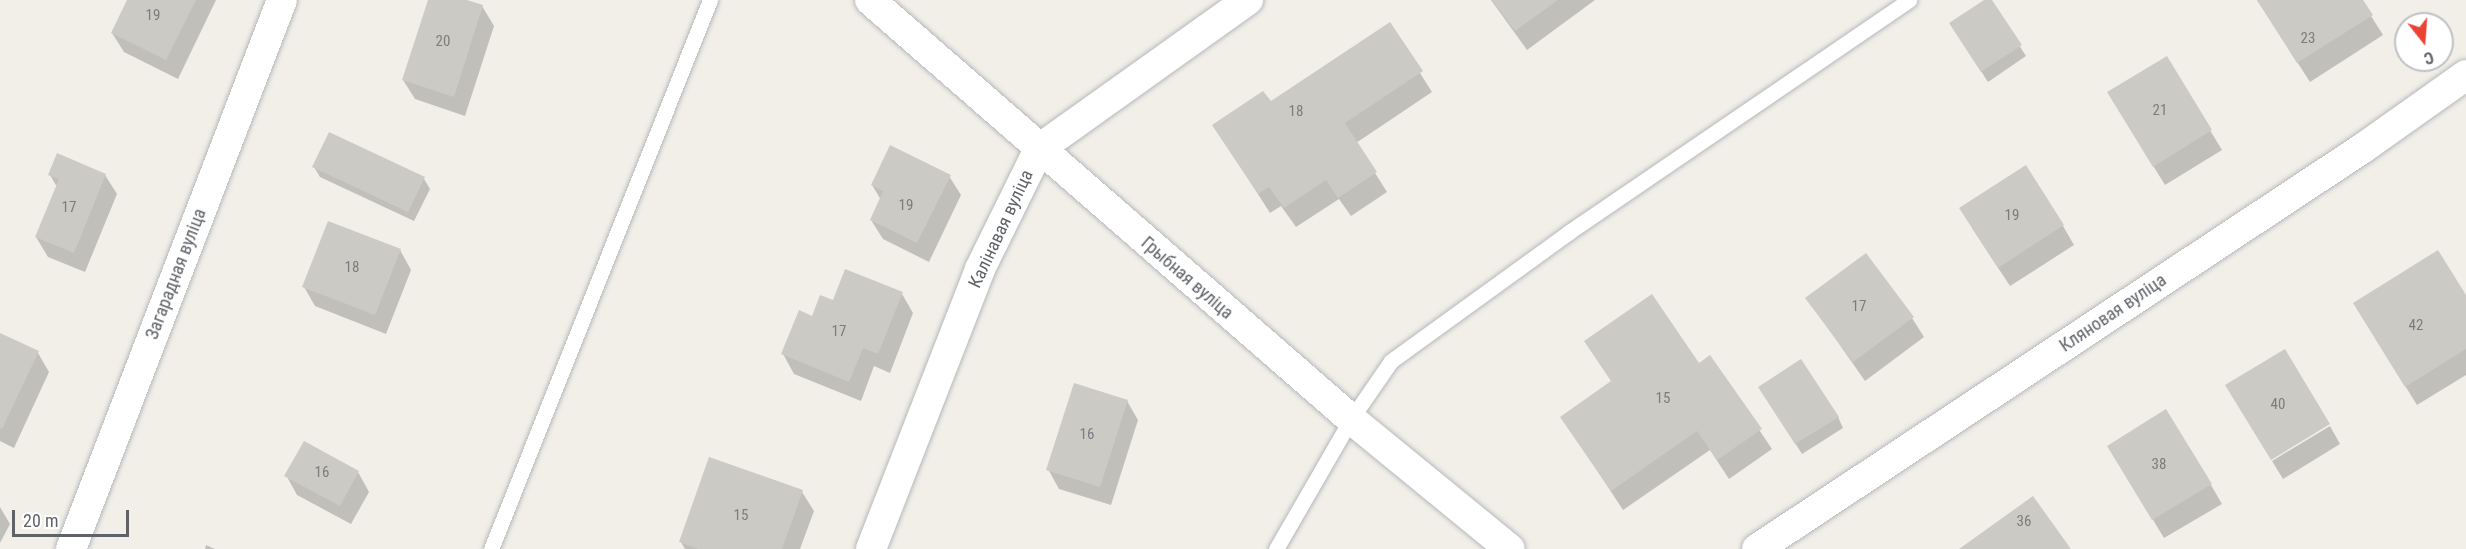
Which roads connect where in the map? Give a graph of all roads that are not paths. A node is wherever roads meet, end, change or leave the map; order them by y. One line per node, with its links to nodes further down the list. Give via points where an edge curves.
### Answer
1 (282, 0): 9 (street, Загарадная вуліца)
2 (710, 0): 10 (lane)
3 (870, 0): 7 (street, Грыбная вуліца)
4 (1248, 0): 7 (street, Калінавая вуліца)
5 (1908, 0): 8 (lane, via 1569,232 1391,362)
6 (2466, 75): 14 (street, Кляновая вуліца, via 2363,148)
7 (1039, 149): 8 (street, Грыбная вуліца); 11 (street, Калінавая вуліца, via 980,269)
8 (1351, 420): 12 (lane); 13 (street, Грыбная вуліца)
9 (71, 549)
10 (491, 549)
11 (871, 549)
12 (1276, 549)
13 (1510, 549)
14 (1757, 549)

